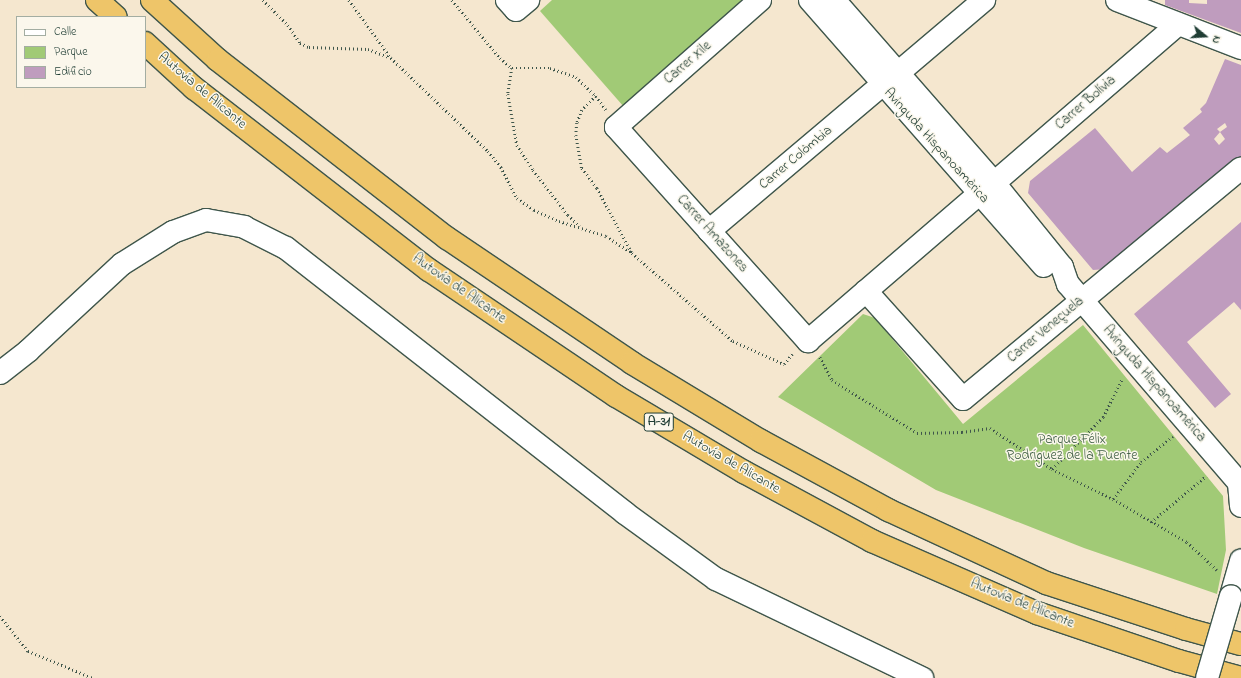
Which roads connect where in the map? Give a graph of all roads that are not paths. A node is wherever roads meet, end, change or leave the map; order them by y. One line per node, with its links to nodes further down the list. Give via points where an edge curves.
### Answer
1 (97, 0): 9 (highway)
2 (152, 0): 25 (highway, Autovía de Alicante / A-31, via 218,60 447,238 632,363 761,441 888,510 1046,583 1186,629)
3 (760, 0): 14 (street, Carrer Xile)
4 (810, 0): 13 (street, Avinguda Hispanoamèrica)
5 (834, 0): 13 (street, Avinguda Hispanoamèrica)
6 (984, 0): 13 (street, Carrer Colòmbia)
7 (1117, 0): 8 (street)
8 (1150, 6): 10 (street)
9 (115, 16)
10 (1178, 24): 12 (street); 16 (street, Carrer Bolívia)
11 (146, 44): 28 (highway, Autovía de Alicante / A-31, via 194,88 429,270 616,396 744,472 872,541 1036,613 1179,661)
12 (1241, 48)
13 (890, 79): 16 (street, Avinguda Hispanoamèrica); 17 (street, Carrer Colòmbia)
14 (616, 127): 17 (street, Carrer Amazones)
15 (1241, 168): 19 (street, Carrer Veneçuela)
16 (987, 188): 18 (street, Carrer Bolívia); 19 (street, Avinguda Hispanoamèrica, via 1062,267)
17 (709, 231): 20 (street, Carrer Amazones)
18 (866, 292): 19 (street, Carrer Veneçuela, via 963,399); 20 (street, Carrer Bolívia)
19 (1075, 292): 22 (street, Avinguda Hispanoamèrica)
20 (808, 339)
21 (0, 374): 26 (street, via 122,264 172,232 206,220 244,227 286,248 625,513 716,579)
22 (1240, 484): 23 (street)
23 (1241, 506)
24 (1241, 560): 27 (street, bridge)
25 (1241, 644)
26 (922, 678)
27 (1207, 678)
28 (1241, 678)

